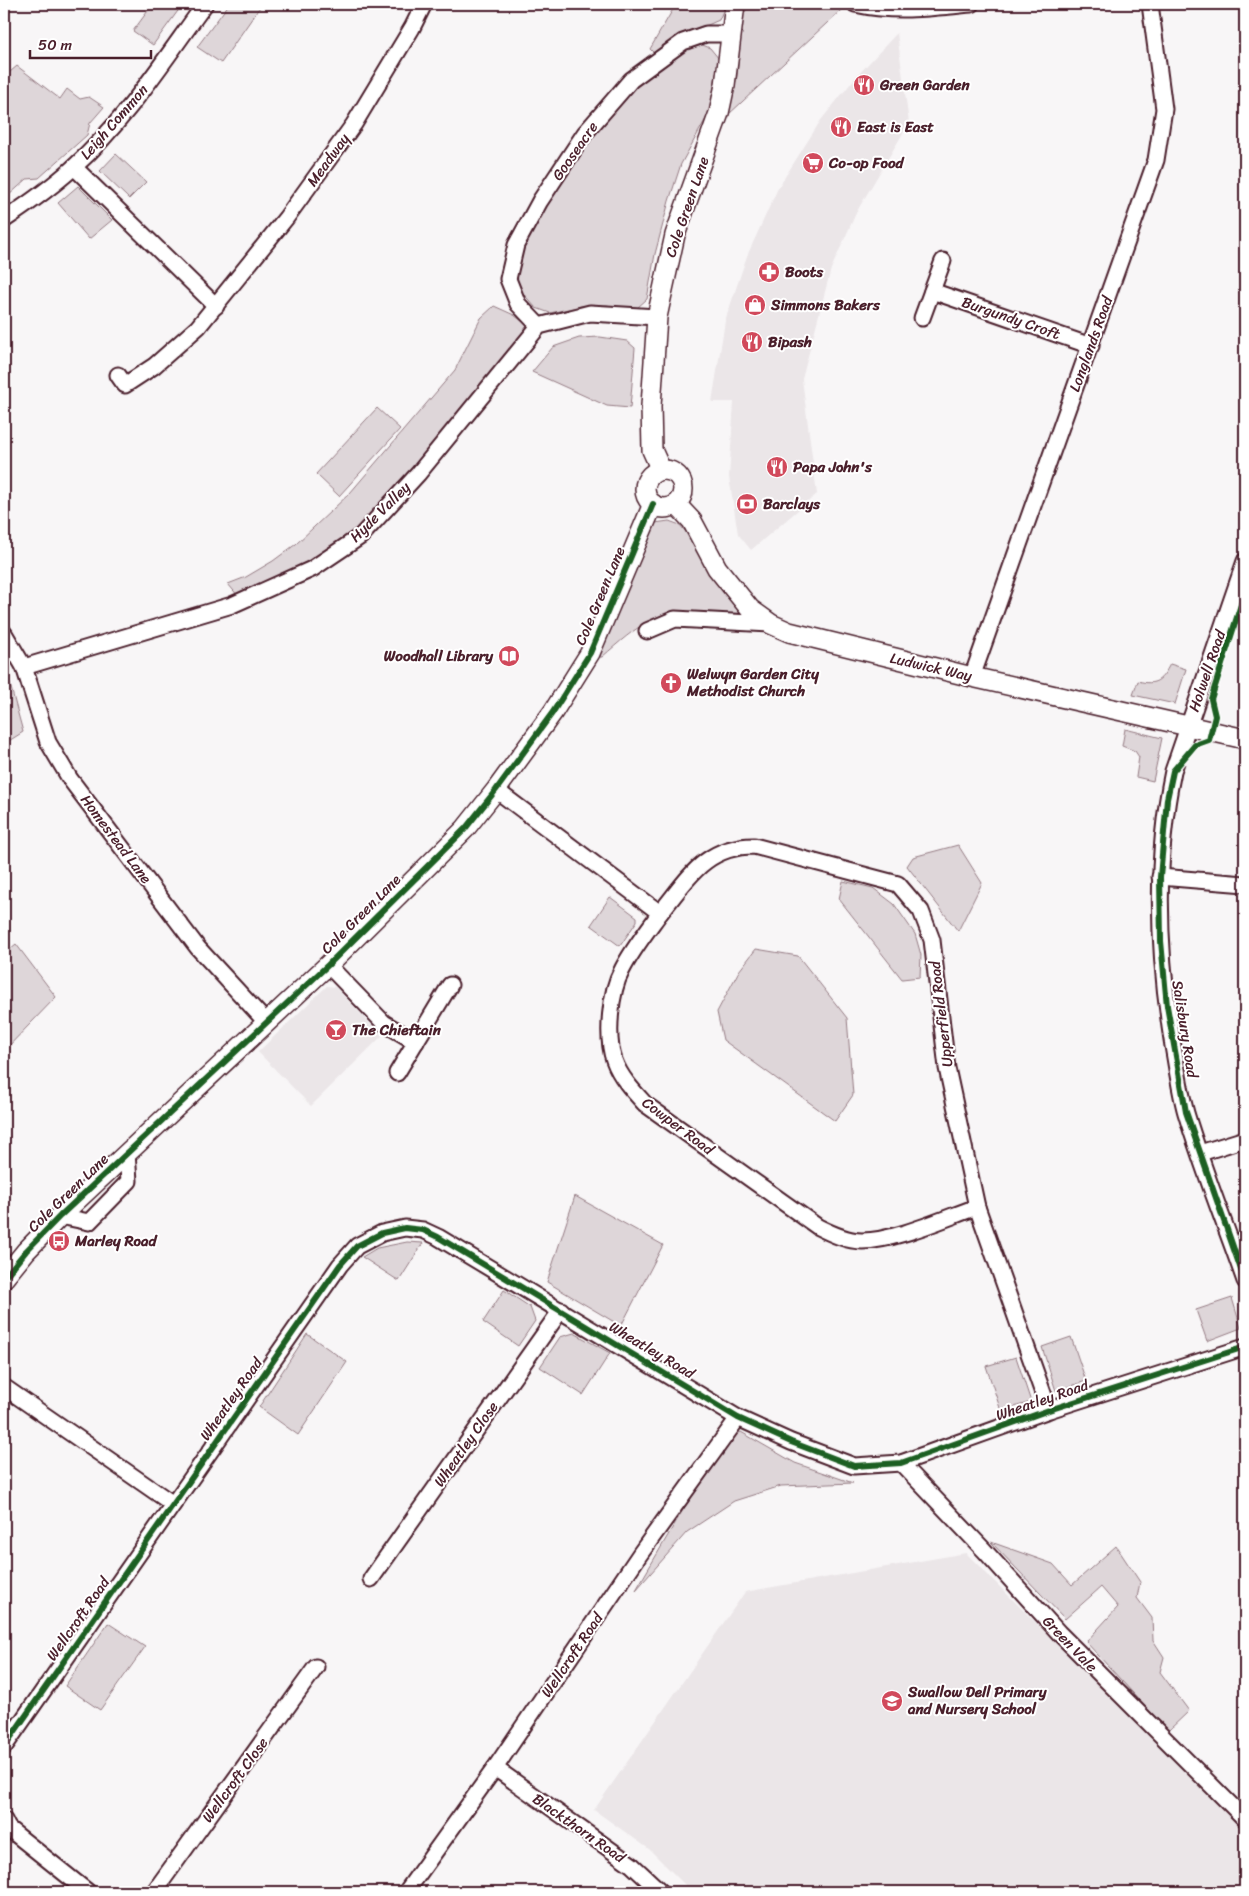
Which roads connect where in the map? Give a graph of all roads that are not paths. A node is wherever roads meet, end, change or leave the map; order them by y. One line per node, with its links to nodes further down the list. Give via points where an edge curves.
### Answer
1 (205, 4): 8 (street, Leigh Common, via 136,100)
2 (424, 4): 12 (street, Meadway, via 354,124 286,218)
3 (735, 4): 7 (street, Cole Green Lane)
4 (856, 4): 5 (street, via 922,9)
5 (970, 4)
6 (1150, 4): 16 (street, Longlands Road, via 1164,109 1156,160)
7 (731, 34): 13 (street, Cole Green Lane, via 719,113 675,235); 15 (street, Gooseacre, via 706,34 683,42 631,80 585,133 516,245 508,279 518,304)
8 (74, 167): 9 (street, Leigh Common); 12 (street)
9 (4, 220)
10 (942, 261): 11 (street)
11 (932, 291): 14 (street); 16 (street, Burgundy Croft)
12 (216, 306): 17 (street, Meadway, via 198,327 154,366 125,385)
13 (657, 317): 15 (street, via 590,313); 18 (street, Cole Green Lane, via 651,406 652,450)
14 (922, 318)
15 (539, 326): 25 (street, Hyde Valley, via 418,474 361,536 312,569 232,605)
16 (1091, 346): 26 (street, Longlands Road)
17 (118, 375)
18 (660, 470): 19 (street, via 649,478 646,485 648,499); 20 (street, via 671,471 680,478 683,489)
19 (653, 504): 20 (street, via 664,508); 29 (street, Cole Green Lane, via 590,653)
20 (676, 504): 22 (street, Ludwick Way, via 692,521 716,568 750,609)
21 (1245, 560): 27 (street, Holwell Road)
22 (771, 624): 23 (street, via 675,620); 26 (street, Ludwick Way, via 790,632)
23 (647, 631)
24 (4, 633): 25 (street, Homestead Lane)
25 (24, 667): 35 (street, Homestead Lane, via 48,742 70,779 198,948)
26 (972, 677): 27 (street, Ludwick Way)
27 (1188, 725): 28 (street, Ludwick Way); 30 (street, Salisbury Road, via 1167,799)
28 (1245, 739)
29 (496, 790): 32 (street); 33 (street, Cole Green Lane, via 465,829)
30 (1160, 877): 31 (street); 39 (street, Salisbury Road, via 1167,1006 1186,1112)
31 (1245, 884)
32 (660, 913): 40 (street, Cowper Road, via 622,970 613,990 610,1025 614,1059 626,1083 645,1104 818,1227 836,1235 860,1241 884,1240); 40 (street, Upperfield Road, via 700,865 717,852 737,846 754,846 898,884 920,911 932,940 947,1068)
33 (328, 965): 35 (street, Cole Green Lane); 36 (street, via 384,1023)
34 (450, 985): 36 (street)
35 (266, 1022): 41 (street, Cole Green Lane, via 60,1216)
36 (416, 1042): 37 (street)
37 (397, 1073)
38 (1245, 1139): 39 (street)
39 (1200, 1154): 42 (street, Salisbury Road)
40 (977, 1207): 46 (street, Upperfield Road)
41 (4, 1278)
42 (1245, 1281)
43 (561, 1310): 47 (street, Wheatley Road); 49 (street, Wheatley Road, via 423,1230 406,1228 382,1233 357,1246 340,1265); 50 (street, Wheatley Close)
44 (1245, 1346): 46 (street, Wheatley Road)
45 (4, 1387): 49 (street)
46 (1049, 1410): 48 (street, Wheatley Road)
47 (738, 1418): 48 (street, Wheatley Road, via 854,1466); 53 (street, Wellcroft Road, via 640,1554)
48 (901, 1463): 54 (street, Green Vale, via 1058,1633)
49 (173, 1504): 52 (street, Wellcroft Road)
50 (371, 1579)
51 (316, 1667): 57 (street, Wellcroft Close)
52 (4, 1747)
53 (495, 1768): 58 (street, Wellcroft Road); 59 (street, Blackthorn Road, via 632,1865)
54 (1245, 1819)
55 (4, 1820): 56 (street, via 8,1828)
56 (88, 1892)
57 (154, 1892)
58 (406, 1892)
59 (661, 1892)

